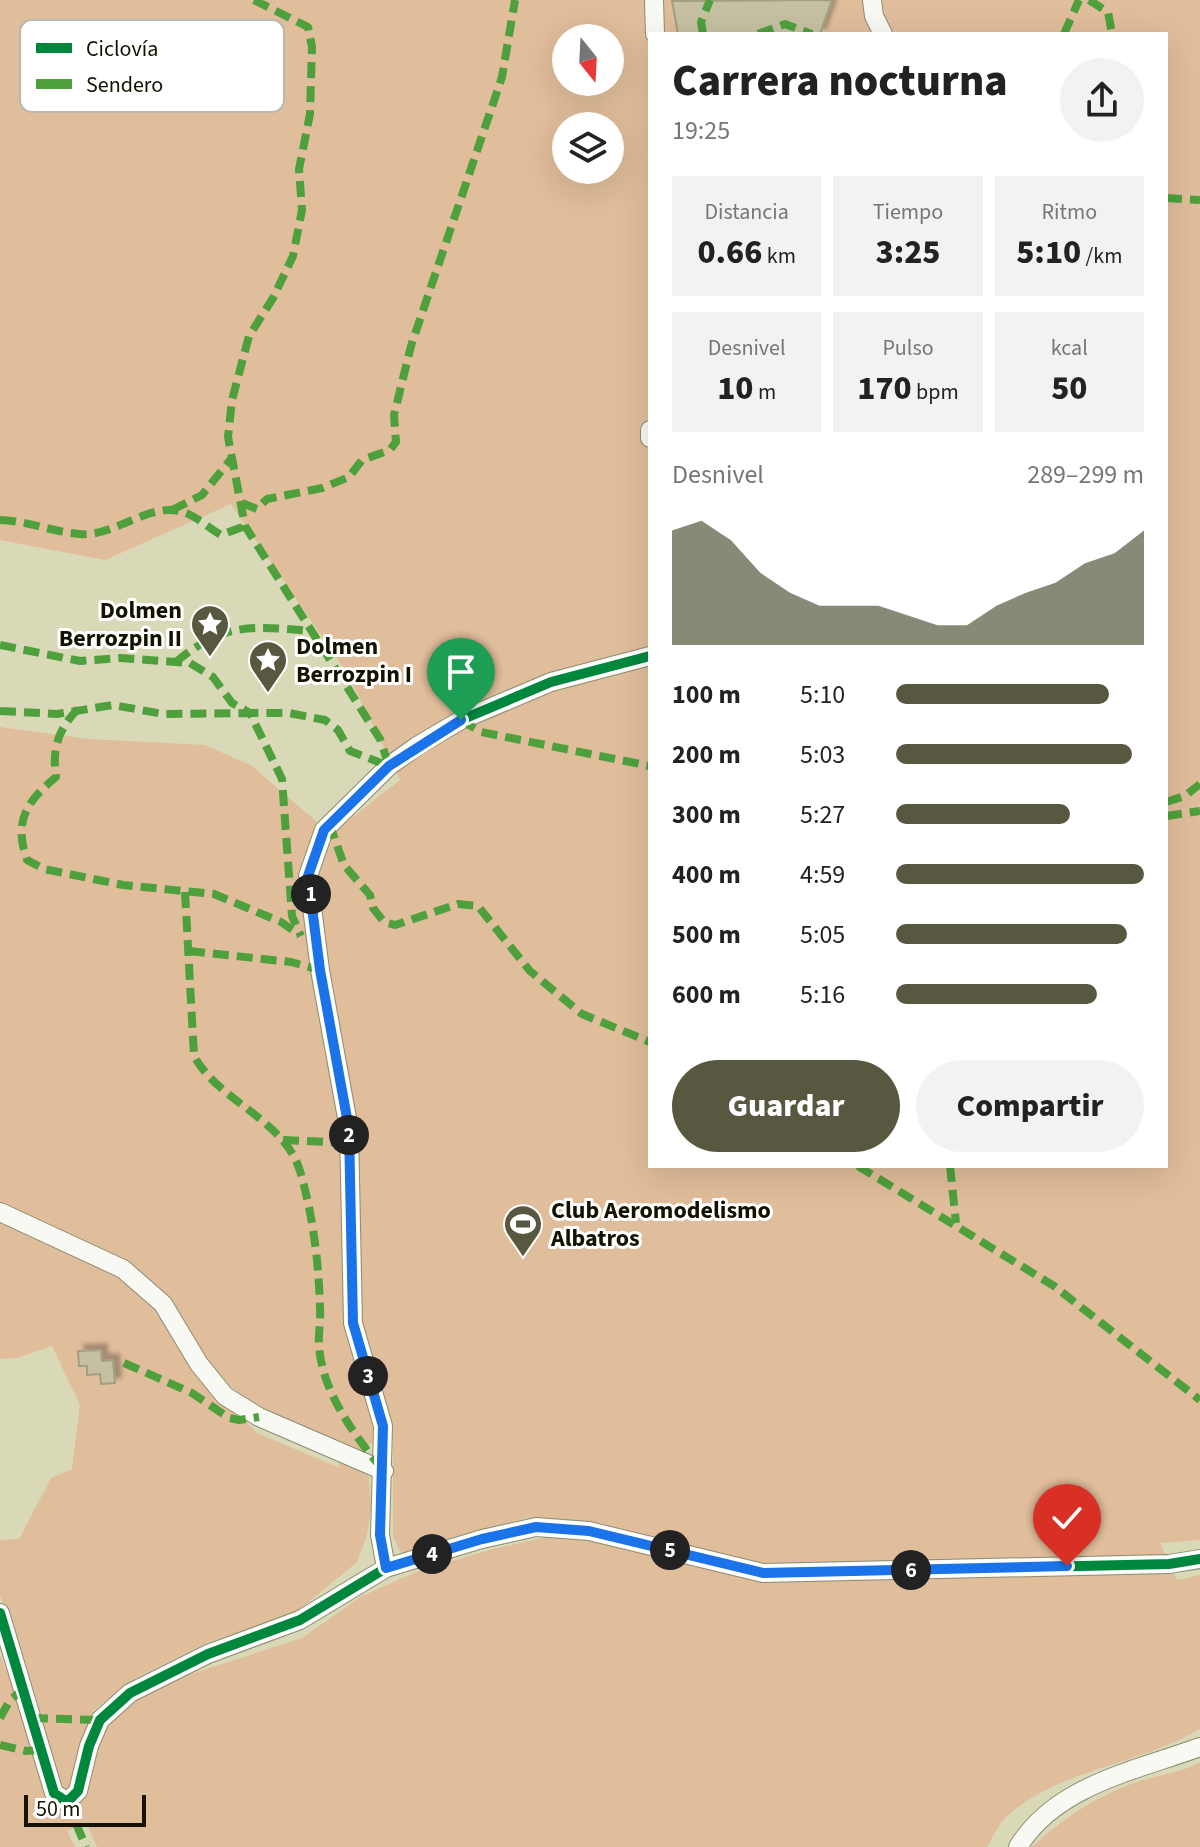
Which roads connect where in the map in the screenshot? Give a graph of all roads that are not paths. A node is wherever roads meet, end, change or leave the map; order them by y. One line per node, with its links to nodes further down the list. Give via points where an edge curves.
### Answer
1 (654, 0): 3 (street)
2 (872, 0): 4 (street)
3 (655, 32)
4 (882, 32)
5 (648, 657): 7 (street, via 551,682 461,720 417,746 324,830 308,876 349,1129 353,1323 383,1426)
6 (0, 1212): 7 (street, via 123,1269 163,1304 225,1396 259,1417)
7 (384, 1471): 9 (street, via 380,1535)
8 (1200, 1559): 9 (street, via 1169,1564 763,1573 589,1531 536,1527)
9 (386, 1568): 10 (street, via 300,1620 208,1654 130,1693 100,1720 78,1791 67,1802 54,1793)
10 (0, 1613)
11 (1200, 1747): 12 (street, via 1073,1793 1030,1828)
12 (1018, 1847)

